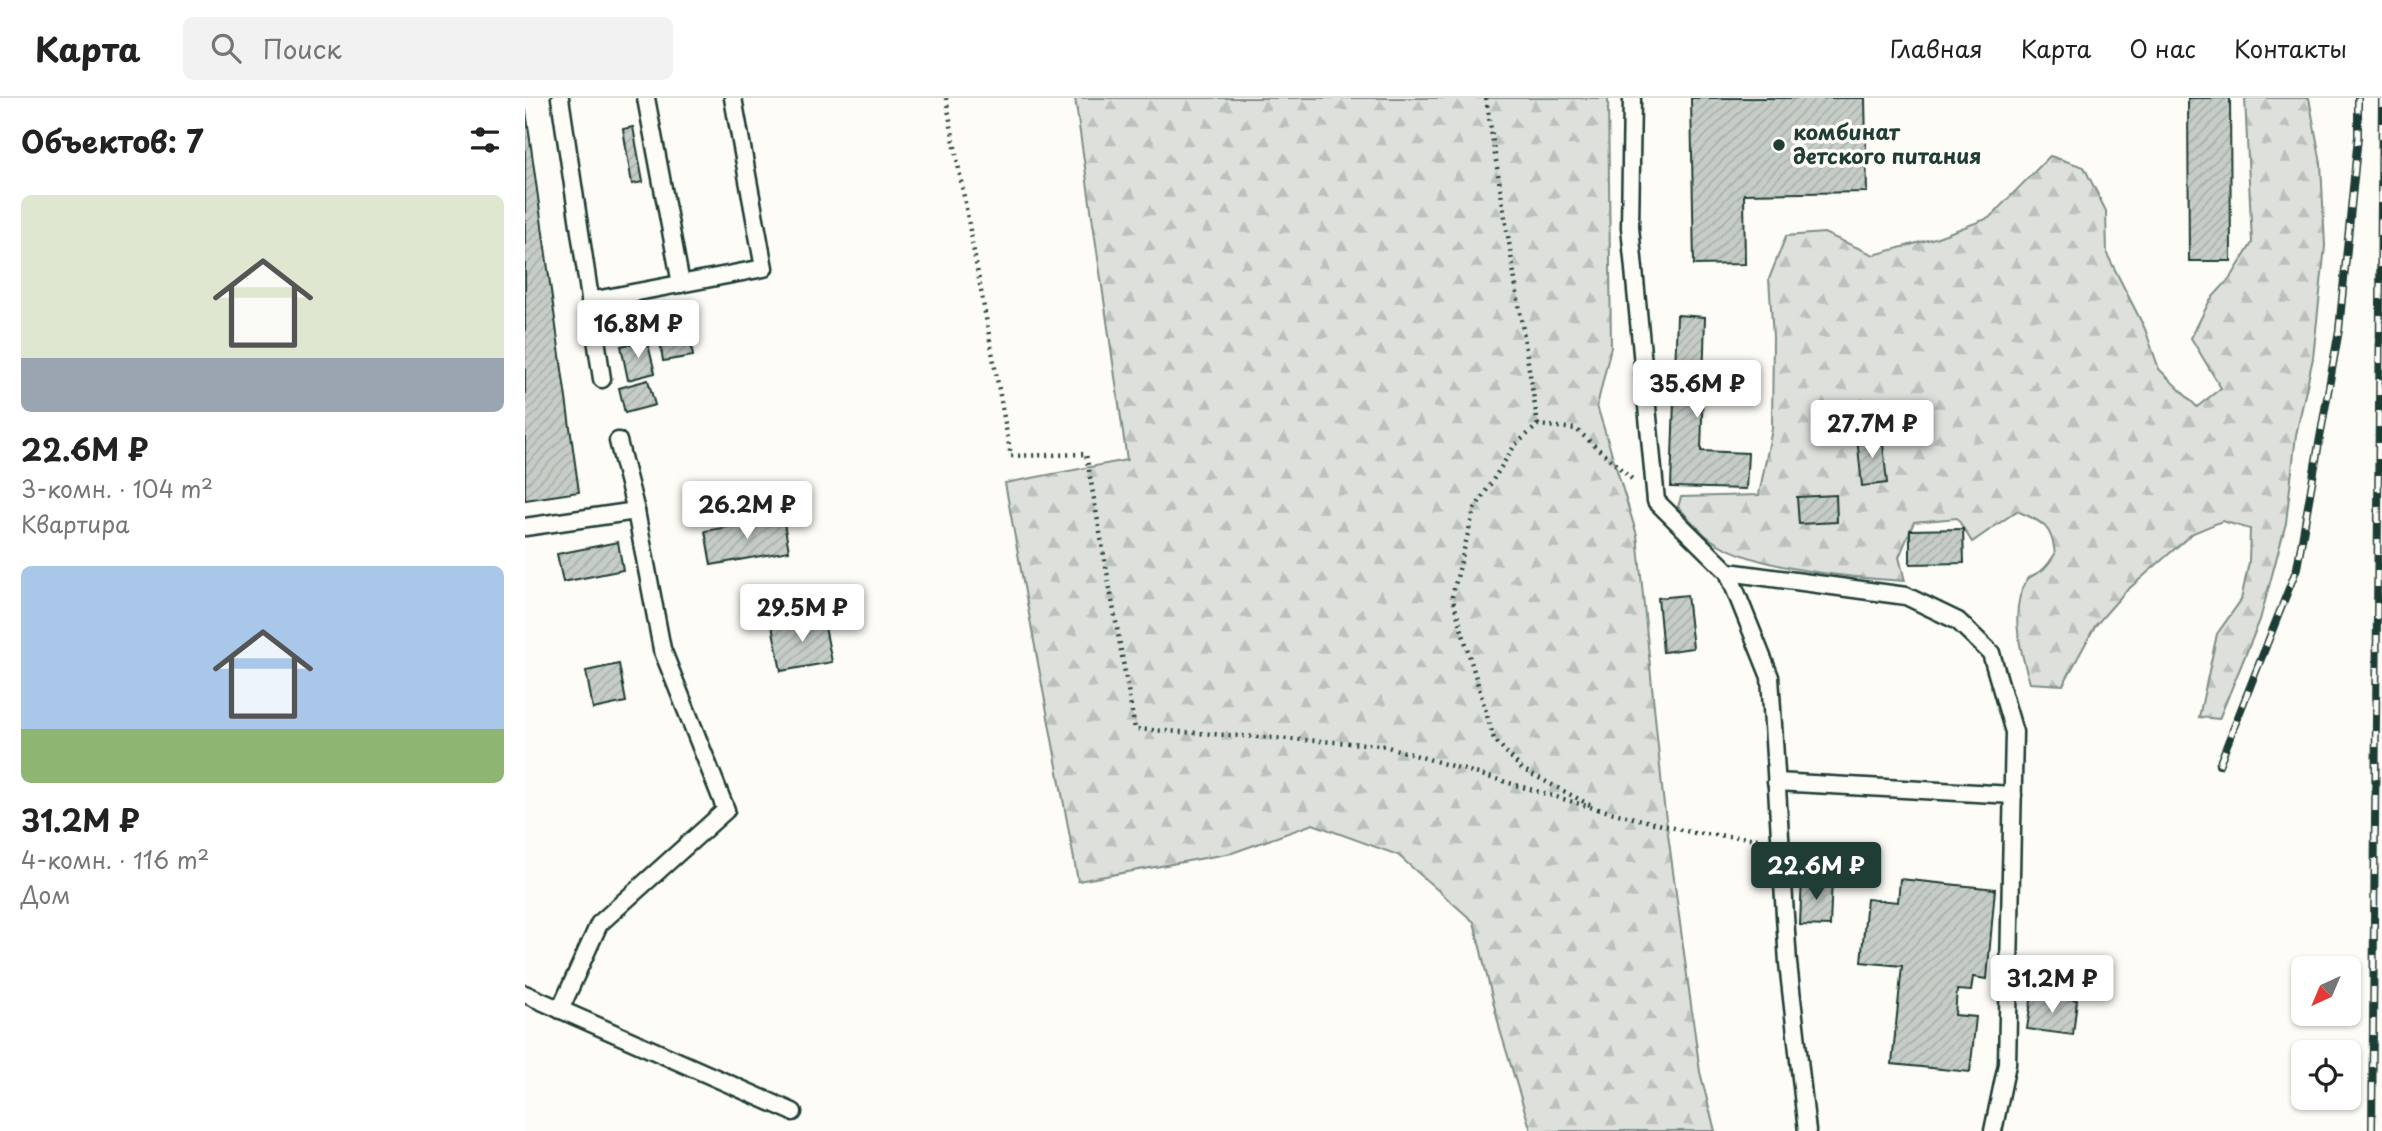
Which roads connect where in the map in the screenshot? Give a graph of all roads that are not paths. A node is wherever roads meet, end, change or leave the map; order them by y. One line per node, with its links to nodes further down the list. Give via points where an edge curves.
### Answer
1 (560, 98): 6 (lane)
2 (646, 98): 5 (lane)
3 (733, 98): 5 (lane, via 764,268)
4 (1632, 98): 11 (lane, via 1630,227 1656,501)
5 (681, 284): 6 (lane)
6 (590, 301): 7 (lane)
7 (602, 379)
8 (618, 441): 9 (lane)
9 (636, 511): 10 (lane); 15 (lane, via 662,649 726,810 599,924)
10 (525, 527)
11 (1728, 572): 12 (lane, via 1770,677); 13 (lane, via 1906,596 1958,621 1991,653 2014,732)
12 (1776, 782): 13 (lane); 17 (lane, via 1788,962)
13 (2013, 795): 18 (lane, via 2007,1064)
14 (525, 994): 15 (lane)
15 (560, 1010): 16 (lane)
16 (793, 1112)
17 (1808, 1131)
18 (1993, 1131)

